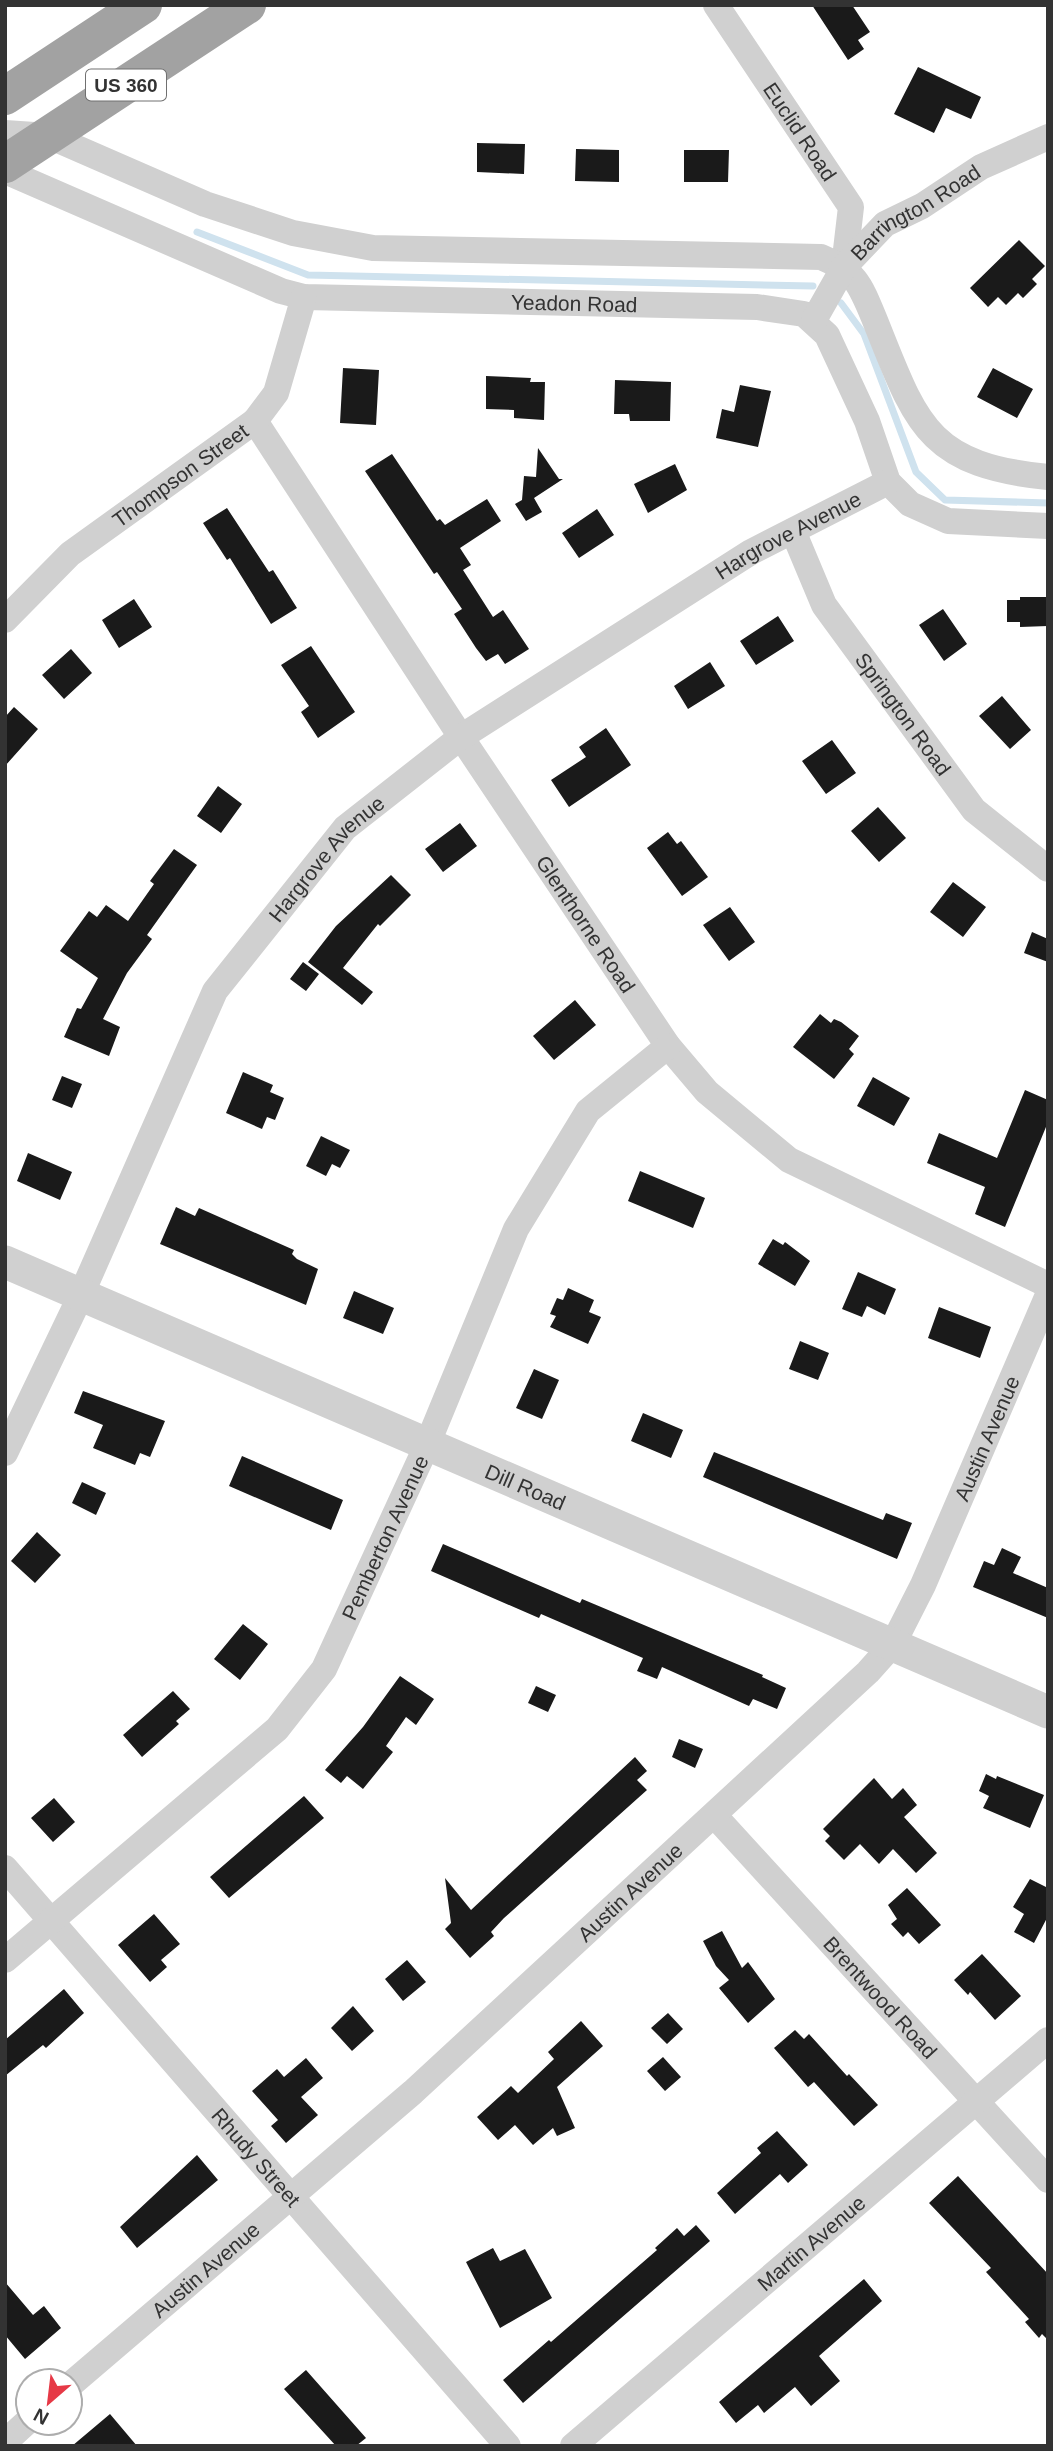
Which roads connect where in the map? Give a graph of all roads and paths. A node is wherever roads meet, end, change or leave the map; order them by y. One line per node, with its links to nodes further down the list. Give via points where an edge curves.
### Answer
1 (143, 5): 4 (highway, US 360)
2 (247, 5): 6 (highway, US 360)
3 (716, 5): 10 (street, Euclid Road, via 852,207)
4 (5, 96)
5 (5, 133): 6 (street)
6 (49, 136): 8 (highway, US 360); 10 (street, via 205,204 293,233 346,244 821,257)
7 (1048, 137): 10 (street, Barrington Road, via 981,167 885,224)
8 (5, 164)
9 (5, 171): 11 (street, Yeadon Road)
10 (845, 267): 12 (street, Barrington Road); 14 (street, via 862,290 915,413 940,442 974,463)
11 (304, 297): 12 (street, Yeadon Road, via 757,307 791,311); 13 (street, Thompson Street, via 276,393)
12 (814, 320): 15 (street, via 840,360)
13 (255, 421): 18 (street, Thompson Street, via 70,554); 19 (street, Glenthorne Road)
14 (1048, 477)
15 (888, 482): 16 (street, via 910,504 948,521); 17 (street, Hargrove Avenue)
16 (1048, 526)
17 (793, 531): 19 (street, Hargrove Avenue, via 751,552); 20 (street, Springton Road, via 824,605 974,810)
18 (5, 620)
19 (461, 737): 21 (street, Glenthorne Road); 24 (street, Hargrove Avenue, via 345,828 215,990)
20 (1048, 869)
21 (668, 1046): 23 (street, Glenthorne Road, via 707,1092 789,1160); 26 (street, Pemberton Avenue, via 588,1111 516,1229)
22 (5, 1262): 24 (street, Dill Road)
23 (1048, 1285)
24 (81, 1295): 26 (street, Dill Road); 27 (street, Hargrove Avenue)
25 (1048, 1295): 28 (street, Austin Avenue, via 929,1572)
26 (427, 1445): 28 (street, Dill Road); 32 (street, Pemberton Avenue, via 324,1669 277,1729)
27 (5, 1453)
28 (893, 1644): 29 (street, Dill Road); 30 (street, Austin Avenue)
29 (1048, 1712)
30 (714, 1815): 35 (street, Brentwood Road); 37 (street, Austin Avenue, via 413,2092)
31 (5, 1868): 32 (street, Rhudy Street)
32 (52, 1921): 33 (street, Pemberton Avenue); 37 (street, Rhudy Street)
33 (5, 1960)
34 (1048, 2040): 35 (street, Martin Avenue)
35 (977, 2102): 36 (street, Brentwood Road); 40 (street, Martin Avenue)
36 (1048, 2180)
37 (290, 2198): 38 (street, Austin Avenue); 39 (street, Rhudy Street)
38 (84, 2373)
39 (508, 2446)
40 (573, 2446)

